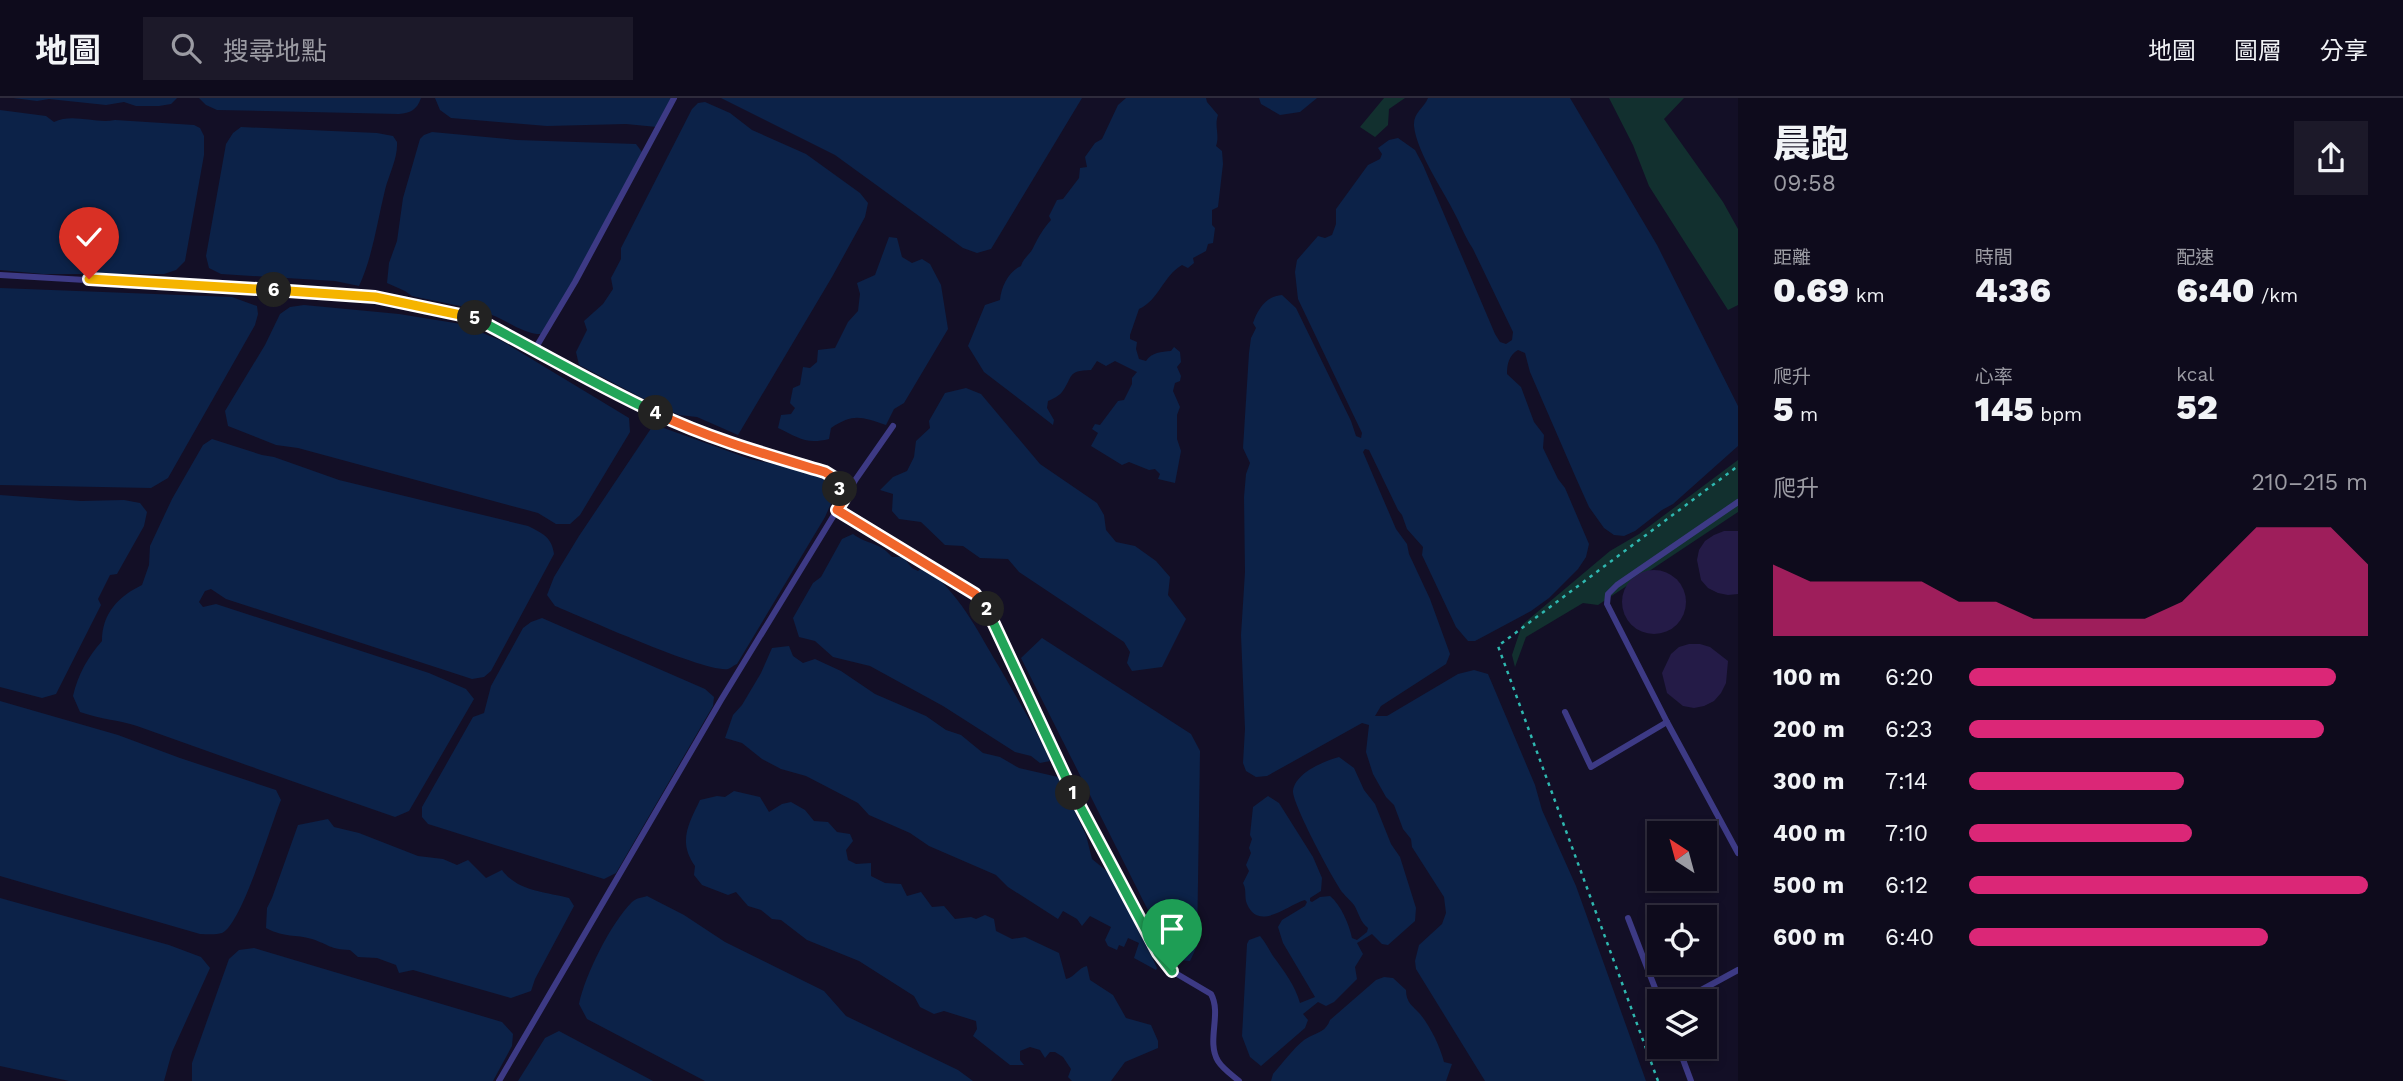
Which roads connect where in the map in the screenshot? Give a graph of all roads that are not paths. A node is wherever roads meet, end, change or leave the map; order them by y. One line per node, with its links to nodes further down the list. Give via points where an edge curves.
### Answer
1 (674, 98): 3 (lane)
2 (0, 275): 3 (lane, via 375,297 475,318)
3 (535, 349): 5 (lane, via 677,423 825,472 838,482)
4 (893, 426): 5 (lane)
5 (844, 499): 7 (lane)
6 (1738, 502): 9 (lane, via 1608,594 1611,611)
7 (837, 510): 16 (lane); 17 (lane, via 975,594 986,606 1063,774 1158,953 1172,971 1211,994 1217,1060)
8 (1565, 712): 9 (lane, via 1591,767)
9 (1667, 722): 10 (lane)
10 (1738, 853)
11 (1628, 918): 13 (lane)
12 (1738, 970): 14 (lane)
13 (1655, 989)
14 (1703, 989)
15 (1683, 1059): 18 (lane)
16 (499, 1081)
17 (1239, 1081)
18 (1691, 1081)

